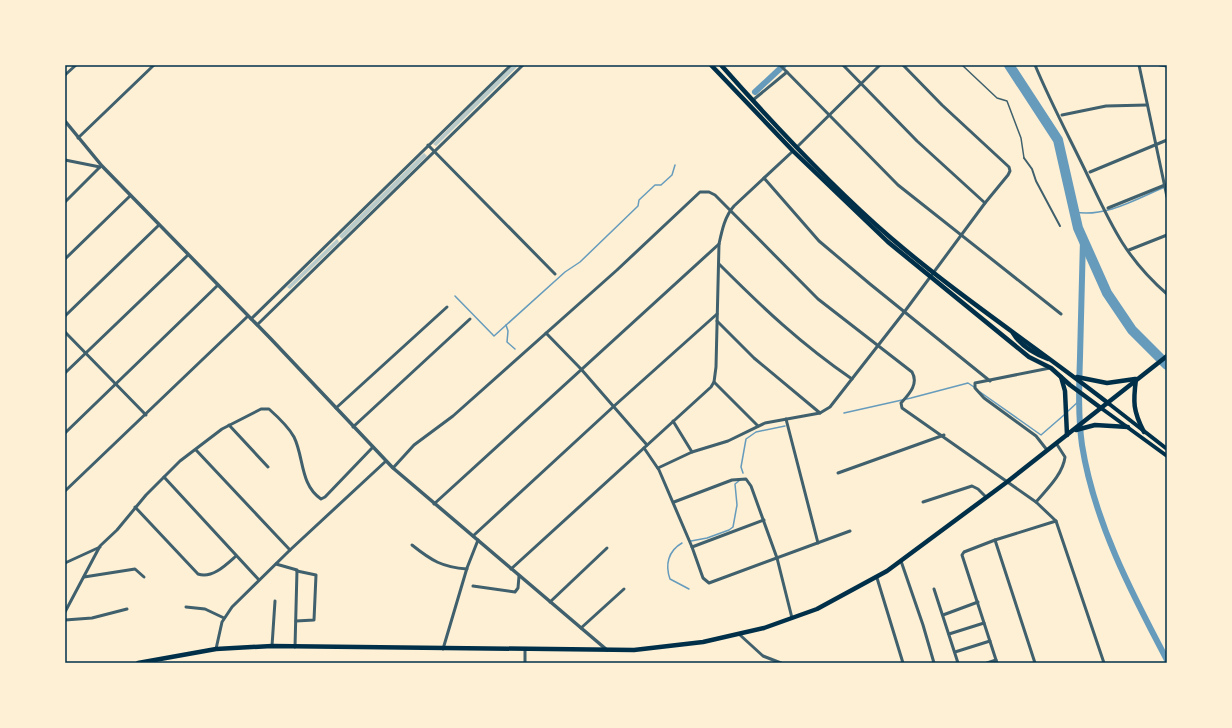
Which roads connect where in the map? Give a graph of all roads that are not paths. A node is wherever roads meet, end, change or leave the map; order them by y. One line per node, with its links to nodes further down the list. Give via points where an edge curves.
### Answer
1 (76, 65): 17 (street)
2 (154, 65): 24 (street)
3 (511, 65): 26 (street)
4 (523, 65): 29 (street)
5 (711, 65): 30 (main road)
6 (721, 65): 19 (main road)
7 (781, 65): 16 (street)
8 (842, 65): 18 (street)
9 (880, 65): 18 (street)
10 (903, 65): 40 (street, via 1006,164 1010,171)
11 (962, 65): 31 (lane, via 998,98 1007,101 1021,138)
12 (1035, 65): 58 (street, via 1111,225 1134,261 1148,278)
13 (1139, 65): 20 (street)
14 (1160, 65): 15 (street)
15 (1167, 66)
16 (787, 72): 19 (street); 21 (street)
17 (65, 75)
18 (861, 84): 21 (street); 40 (street, via 917,141)
19 (753, 100): 28 (main road)
20 (1147, 105): 22 (street, via 1106,106); 27 (street)
21 (830, 115): 28 (street); 45 (street, via 898,185)
22 (1062, 115)
23 (65, 121): 24 (street)
24 (78, 138): 33 (street)
25 (1167, 140): 27 (street)
26 (428, 145): 29 (street); 56 (street)
27 (1157, 145): 34 (street); 36 (street)
28 (797, 147): 52 (main road, via 870,219)
29 (435, 151): 53 (street); 57 (street)
30 (793, 151): 35 (street); 54 (main road, via 883,237)
31 (1024, 158): 44 (street)
32 (65, 160): 33 (street)
33 (101, 166): 37 (street); 39 (street)
34 (1090, 172)
35 (764, 178): 42 (street); 60 (street, via 808,231)
36 (1166, 185): 38 (street); 41 (street)
37 (130, 196): 43 (street); 50 (street)
38 (1167, 197)
39 (65, 202)
40 (985, 202): 45 (street)
41 (1108, 208)
42 (730, 211): 47 (street); 69 (street, via 715,195 700,192); 70 (street, via 818,299)
43 (159, 225): 49 (street); 63 (street)
44 (1060, 226)
45 (961, 235): 52 (street); 62 (street)
46 (1167, 235): 48 (street)
47 (719, 244): 51 (street); 74 (street)
48 (1129, 250)
49 (188, 255): 55 (street); 71 (street)
50 (65, 259)
51 (719, 264): 61 (street); 78 (street, via 790,333)
52 (934, 272): 54 (street); 77 (main road, via 1013,333 1017,340)
53 (555, 274)
54 (930, 277): 60 (street); 73 (main road, via 1029,357)
55 (218, 285): 64 (street); 82 (street)
56 (283, 288): 57 (street); 64 (street)
57 (288, 294): 67 (street)
58 (1167, 294)
59 (447, 307): 85 (street)
60 (905, 312): 70 (street); 80 (street)
61 (717, 314): 66 (street); 84 (street)
62 (1061, 314)
63 (65, 316)
64 (249, 317): 67 (street); 88 (street)
65 (470, 319): 94 (street)
66 (717, 321): 81 (street); 87 (street, via 754,358)
67 (257, 325): 85 (street)
68 (65, 332): 71 (street)
69 (546, 333): 74 (street); 111 (street, via 453,416 414,445)
70 (878, 346): 78 (street); 99 (street, via 912,372 914,383 901,403 902,408)
71 (85, 353): 75 (street); 82 (street)
72 (1167, 356): 79 (main road)
73 (1051, 368): 76 (main road); 80 (street)
74 (581, 369): 84 (street); 121 (street)
75 (65, 373)
76 (1061, 376): 86 (main road); 98 (main road)
77 (1076, 377): 79 (main road, via 1107,383); 83 (main road)
78 (852, 379): 87 (street, via 830,407)
79 (1136, 379): 83 (main road); 96 (main road, via 1134,410)
80 (990, 380): 106 (street, via 975,383 975,389 1036,436)
81 (714, 382): 90 (street); 93 (street)
82 (116, 384): 88 (street); 97 (street)
83 (1108, 403): 86 (main road); 96 (main road)
84 (613, 407): 101 (street); 126 (street)
85 (336, 408): 94 (street)
86 (1101, 408): 92 (main road); 95 (main road)
87 (820, 413): 89 (street)
88 (146, 415): 116 (street)
89 (786, 419): 93 (street); 129 (street)
90 (673, 421): 101 (street); 107 (street)
91 (229, 425): 102 (street, via 261,409 268,409 284,423 294,438 304,477 321,499); 105 (street); 110 (street)
92 (1084, 425): 95 (main road); 98 (main road)
93 (758, 426): 107 (street, via 728,441)
94 (354, 427): 102 (street)
95 (1128, 427): 108 (main road)
96 (1144, 432): 104 (main road)
97 (65, 433)
98 (1070, 433): 100 (main road)
99 (944, 435): 113 (street); 115 (street)
100 (1056, 443): 106 (main road); 120 (street, via 1065,457 1064,463)
101 (647, 445): 103 (street)
102 (373, 447): 109 (street)
103 (644, 448): 112 (street); 141 (street)
104 (1167, 449)
105 (196, 450): 114 (street); 134 (street)
106 (1047, 450): 115 (main road)
107 (692, 452): 112 (street)
108 (1167, 456)
109 (386, 461): 111 (street); 134 (street)
110 (268, 467)
111 (393, 468): 121 (street)
112 (658, 468): 118 (street)
113 (838, 473)
114 (164, 476): 122 (street); 135 (street)
115 (1007, 482): 117 (main road); 120 (street)
116 (65, 491)
117 (986, 497): 119 (street, via 972,486); 137 (main road)
118 (674, 502): 123 (street, via 744,478 751,486); 132 (street)
119 (923, 502)
120 (1036, 502): 124 (street)
121 (433, 504): 126 (street)
122 (135, 507): 131 (street); 135 (street, via 198,574 203,576 215,572)
123 (764, 520): 132 (street); 136 (street)
124 (1056, 522): 128 (street); 185 (street)
125 (850, 531): 129 (street)
126 (473, 536): 127 (street)
127 (478, 540): 140 (street); 141 (street)
128 (995, 540): 153 (street, via 964,552 963,558); 184 (street)
129 (818, 543): 136 (street)
130 (412, 545): 140 (street, via 441,565)
131 (100, 546): 138 (street); 144 (street)
132 (692, 547): 136 (street, via 703,578 711,583)
133 (607, 548): 152 (street)
134 (290, 550): 139 (street)
135 (236, 556): 147 (street)
136 (777, 558): 159 (street)
137 (901, 561): 146 (main road); 181 (street)
138 (65, 563)
139 (276, 564): 142 (street, via 295,568); 147 (street)
140 (467, 569): 170 (street)
141 (511, 569): 143 (street)
142 (297, 571): 161 (street); 161 (street, via 316,575 316,605 314,620)
143 (519, 576): 148 (street, via 515,592); 152 (street)
144 (84, 577): 145 (street, via 135,569); 156 (street)
145 (144, 577)
146 (877, 578): 159 (main road); 176 (street)
147 (259, 580): 158 (street)
148 (474, 586)
149 (624, 589): 163 (street)
150 (934, 589): 157 (street)
151 (275, 601): 167 (street)
152 (550, 602): 163 (street)
153 (978, 602): 157 (street); 162 (street)
154 (186, 607): 158 (street, via 205,609)
155 (127, 609): 160 (street, via 92,618)
156 (65, 612)
157 (943, 615): 164 (street)
158 (224, 618): 169 (street)
159 (792, 619): 165 (main road)
160 (65, 620)
161 (296, 621): 168 (street)
162 (984, 622): 164 (street); 166 (street)
163 (580, 628): 172 (street)
164 (949, 634): 173 (street)
165 (740, 635): 172 (main road, via 638,650); 174 (street, via 755,651)
166 (990, 641): 173 (street); 175 (street)
167 (272, 646): 168 (main road); 169 (main road)
168 (295, 647): 170 (main road)
169 (216, 649): 177 (main road, via 171,655)
170 (443, 649): 171 (main road)
171 (525, 649): 172 (main road); 178 (street)
172 (607, 650)
173 (955, 652): 182 (street)
174 (770, 659): 179 (street); 180 (street)
175 (997, 661): 183 (street)
176 (902, 662)
177 (138, 663)
178 (525, 663)
179 (767, 663)
180 (781, 663)
181 (934, 663)
182 (958, 663)
183 (987, 663)
184 (1035, 663)
185 (1104, 663)

